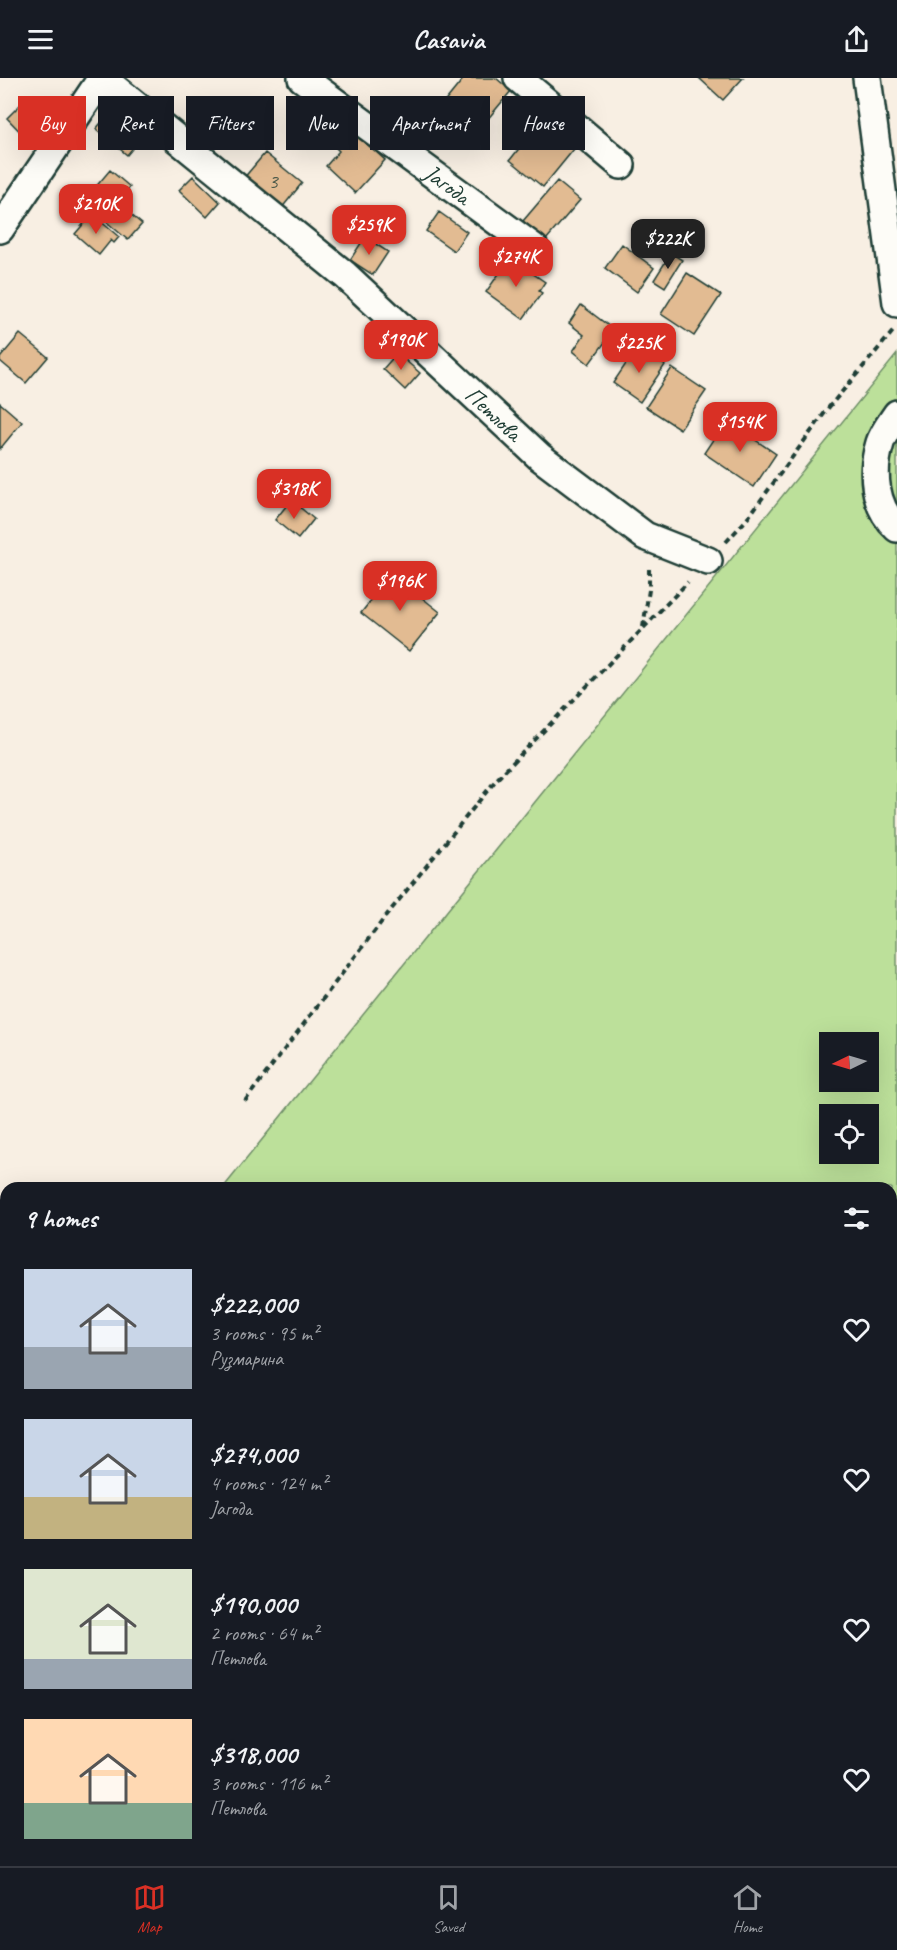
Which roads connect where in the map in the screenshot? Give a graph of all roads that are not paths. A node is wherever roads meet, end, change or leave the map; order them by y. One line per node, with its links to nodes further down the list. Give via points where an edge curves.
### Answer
1 (102, 78): 6 (street); 11 (street, Петлова, via 345,276 540,457 645,536)
2 (302, 78): 7 (street, Јагода)
3 (518, 78): 5 (street)
4 (867, 78): 8 (street)
5 (621, 165)
6 (0, 229)
7 (534, 249)
8 (897, 303)
9 (897, 414): 10 (street, via 881,441 875,476 884,512)
10 (897, 528)
11 (708, 561)

